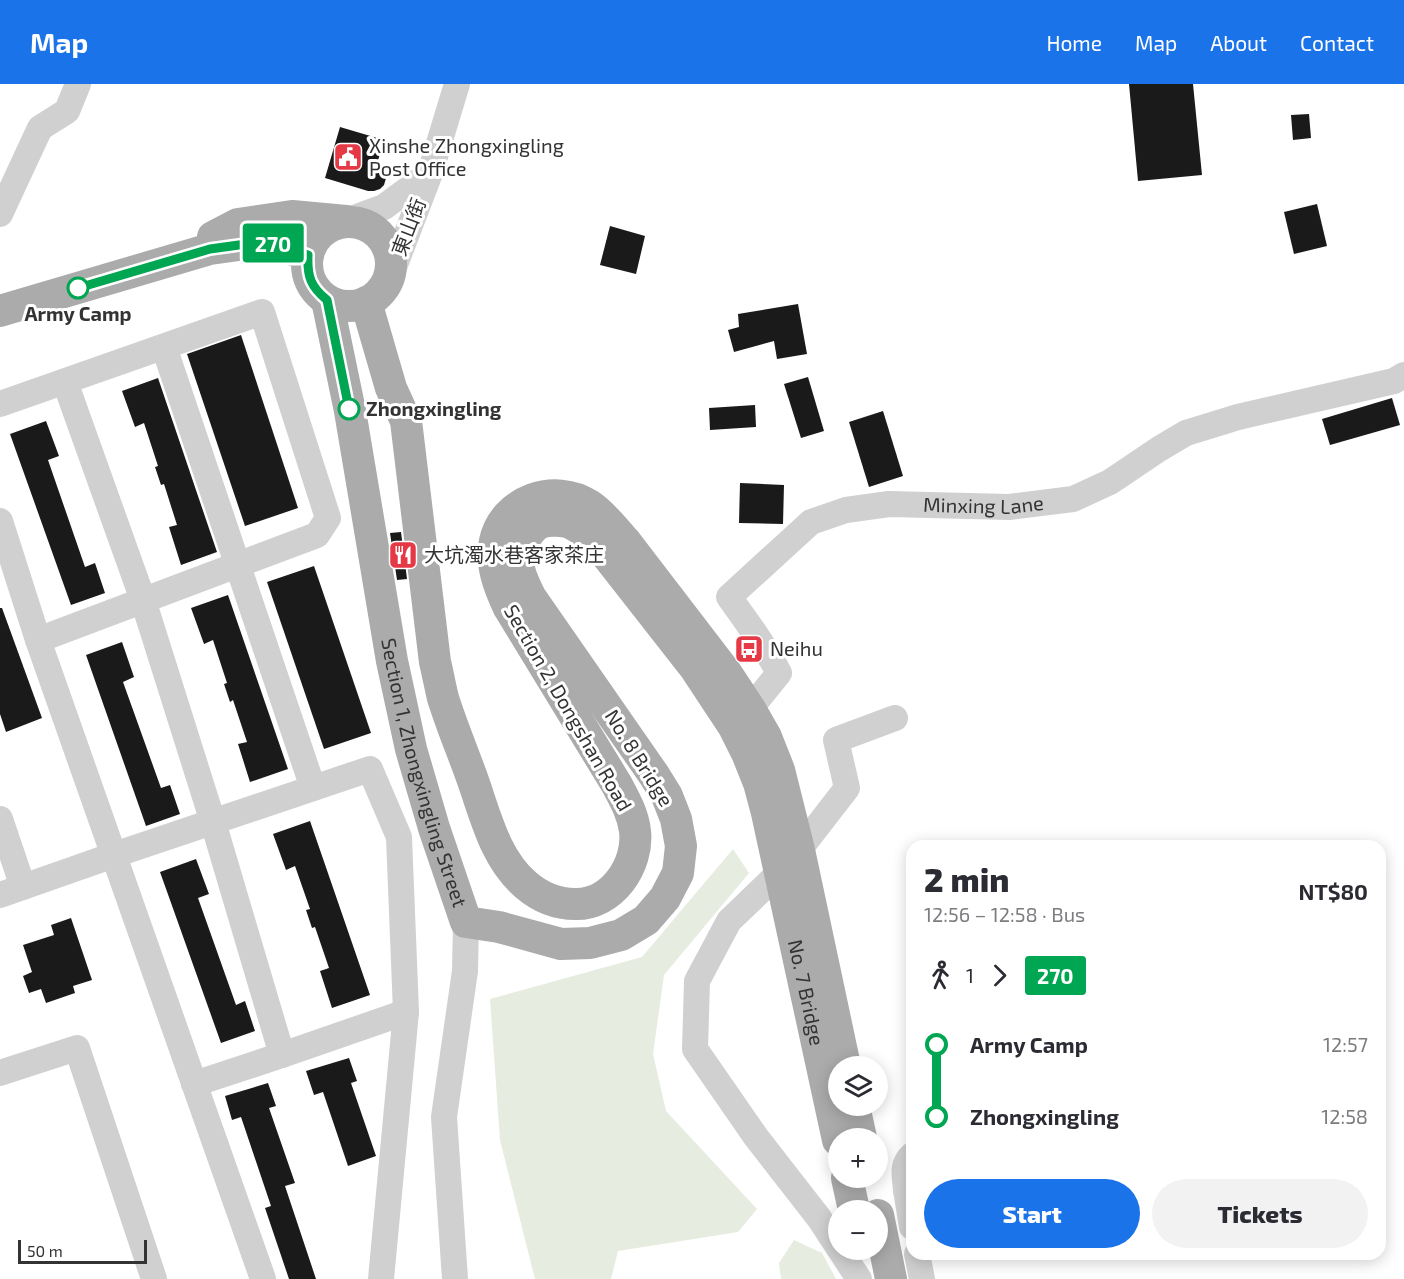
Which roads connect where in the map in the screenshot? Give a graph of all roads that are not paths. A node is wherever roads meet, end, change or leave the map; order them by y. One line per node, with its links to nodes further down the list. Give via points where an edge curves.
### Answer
1 (78, 84): 4 (street, via 67,111 39,128)
2 (457, 84): 3 (street)
3 (430, 173): 5 (street, 東山街, via 384,207); 8 (street, 東山街)
4 (0, 214)
5 (346, 221): 6 (main road, via 321,231); 7 (main road, 東山街, via 292,216 238,224); 8 (main road, Section 1, Zhongxingling Street, via 374,230 391,254 392,269)
6 (308, 255): 7 (main road, 東山街, via 272,243 246,244 210,249); 9 (main road, via 311,282)
7 (163, 263): 10 (main road, 東山街)
8 (377, 293): 9 (main road, via 362,305 350,307); 15 (main road, Section 1, Zhongxingling Street); 21 (main road, Section 2, Dongshan Road, via 391,388 406,422 434,650 444,698 495,843 511,869 540,896 556,902 577,905 598,900 627,871 634,854 635,833 630,809 617,785 499,587 493,563 495,540 503,522 516,508 551,494 588,505 607,522 709,650)
9 (327, 300): 15 (main road, Section 1, Zhongxingling Street)
10 (0, 311)
11 (164, 347): 13 (street); 17 (street); 17 (street, via 262,312 328,518 317,535)
12 (1404, 375): 21 (street, Minxing Lane, via 1394,381 1238,417 1186,434 1110,483 1073,499 1010,507 889,504 846,510 811,522 729,597 779,674)
13 (65, 382): 14 (street); 19 (street)
14 (0, 404)
15 (350, 411): 30 (main road, Section 1, Zhongxingling Street, via 392,661 409,738)
16 (0, 521): 20 (street)
17 (237, 565): 19 (street); 23 (street)
18 (531, 598): 21 (main road, Section 2, Dongshan Road, via 518,557 525,537 540,524 572,524 601,548 695,668); 30 (main road, No. 8 Bridge, via 667,795 681,846 678,873 665,898 646,920 621,935 590,943 561,944)
19 (143, 600): 20 (street); 25 (street)
20 (38, 640): 26 (street)
21 (742, 718): 27 (main road, Section 2, Dongshan Road, via 747,753 767,813)
22 (895, 718): 27 (street, via 836,740 847,788)
23 (313, 788): 25 (street); 31 (street, via 370,769 399,837)
24 (0, 819): 28 (street)
25 (213, 822): 26 (street); 32 (street)
26 (114, 855): 28 (street); 35 (street)
27 (790, 861): 29 (main road, Section 2, Dongshan Road); 37 (street, via 729,921 697,981 695,1049)
28 (12, 891)
29 (799, 909): 33 (main road, No. 7 Bridge); 36 (main road, No. 7 Bridge)
30 (466, 922): 45 (street, Section 1, Zhongxingling Street, via 465,971 444,1117)
31 (406, 1012): 32 (street); 44 (street)
32 (282, 1055): 35 (street)
33 (842, 1056)
34 (0, 1073): 42 (street, via 77,1048)
35 (194, 1084): 43 (street)
36 (836, 1128)
37 (828, 1232)
38 (847, 1260): 46 (street)
39 (870, 1260): 47 (main road)
40 (878, 1260): 48 (main road)
41 (918, 1260): 49 (street)
42 (154, 1279)
43 (263, 1279)
44 (381, 1279)
45 (455, 1279)
46 (859, 1279)
47 (869, 1279)
48 (891, 1279)
49 (922, 1279)

